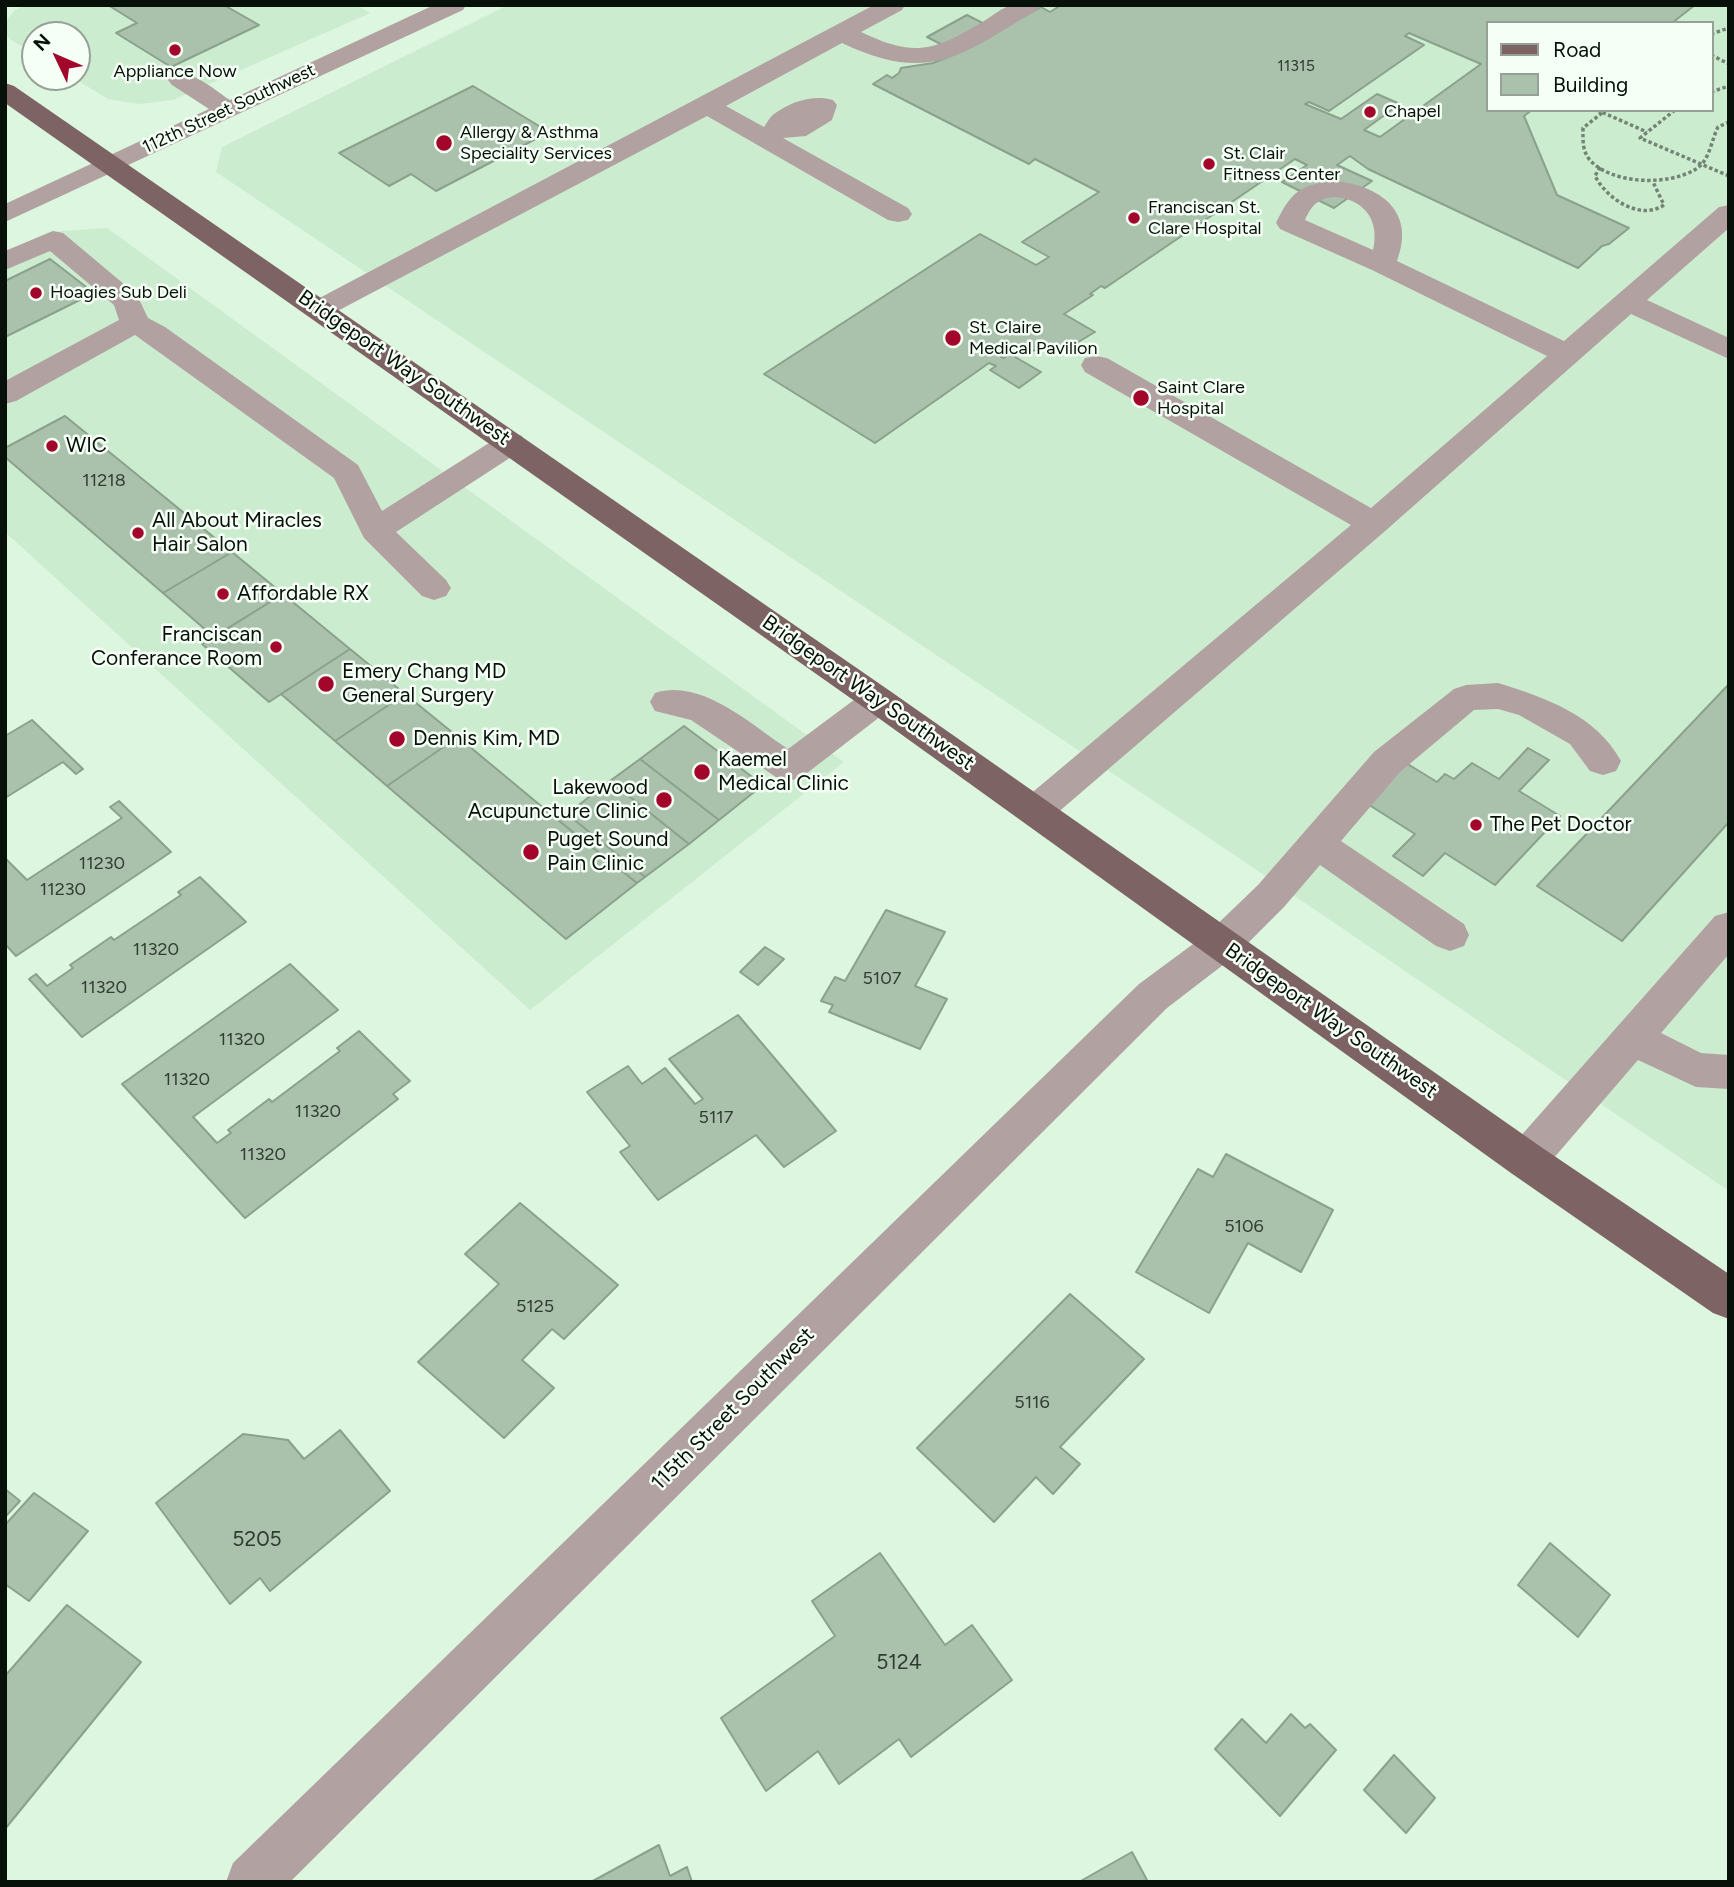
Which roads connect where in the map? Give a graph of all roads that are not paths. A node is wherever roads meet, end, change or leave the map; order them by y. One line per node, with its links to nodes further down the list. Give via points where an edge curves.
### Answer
1 (454, 5): 8 (street, 112th Street Southwest)
2 (892, 5): 4 (street)
3 (1028, 5): 4 (street, via 941,54 900,57)
4 (842, 33): 7 (street)
5 (181, 80): 8 (street)
6 (5, 91): 9 (main road, Bridgeport Way Southwest)
7 (708, 106): 12 (street, via 771,134); 16 (street)
8 (227, 109): 9 (street, 112th Street Southwest)
9 (111, 164): 11 (street, 112th Street Southwest); 16 (main road, Bridgeport Way Southwest)
10 (1729, 213): 15 (street)
11 (5, 214)
12 (898, 214)
13 (5, 262): 17 (street, via 53,239 127,301)
14 (1382, 264): 19 (street)
15 (1628, 302): 18 (street); 19 (street)
16 (320, 309): 22 (main road, Bridgeport Way Southwest)
17 (135, 323): 21 (street); 24 (street, via 348,472)
18 (1729, 350)
19 (1567, 354): 23 (street)
20 (1096, 365): 23 (street)
21 (5, 394)
22 (511, 443): 24 (street); 26 (main road, Bridgeport Way Southwest)
23 (1373, 524): 29 (street)
24 (375, 530): 25 (street)
25 (434, 588)
26 (878, 700): 27 (street, via 789,767 701,709); 29 (main road, Bridgeport Way Southwest)
27 (667, 702)
28 (1603, 761): 30 (street, 115th Street Southwest, via 1582,735 1531,706 1497,696 1466,698 1387,762)
29 (1035, 811): 33 (main road, Bridgeport Way Southwest)
30 (1316, 843): 32 (street); 33 (street, 115th Street Southwest)
31 (1729, 927): 34 (street)
32 (1450, 935)
33 (1222, 944): 36 (main road, Bridgeport Way Southwest); 38 (street, 115th Street Southwest, via 1153,996)
34 (1633, 1038): 35 (street, via 1696,1070); 36 (street)
35 (1729, 1072)
36 (1526, 1160): 37 (main road, Bridgeport Way Southwest)
37 (1729, 1299)
38 (252, 1882)

